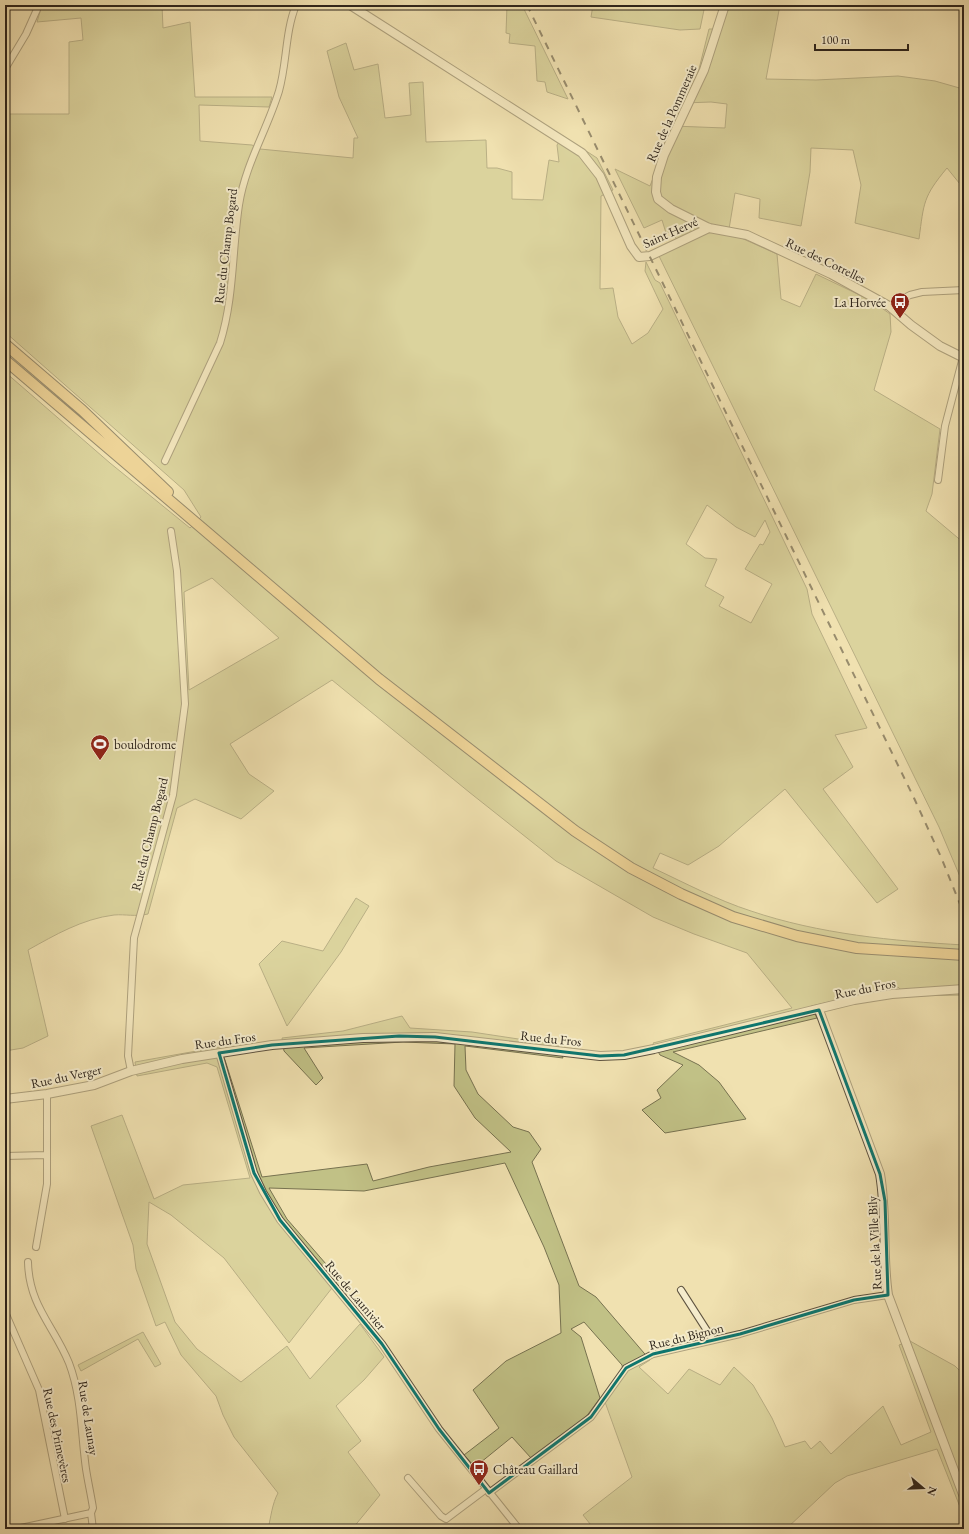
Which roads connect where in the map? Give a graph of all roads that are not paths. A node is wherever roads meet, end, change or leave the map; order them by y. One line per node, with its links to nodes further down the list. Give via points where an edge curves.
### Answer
1 (39, 5): 5 (street, via 26,34)
2 (296, 5): 16 (street, Rue du Champ Bogard, via 290,23 279,91 243,184 226,325)
3 (350, 5): 6 (street, Saint Hervé, via 577,149 591,162 600,176 636,256 650,256)
4 (725, 5): 6 (street, Rue de la Pommeraie, via 704,70 664,155 657,184 658,199 671,209)
5 (5, 69)
6 (709, 228): 8 (street, Rue des Cotrelles, via 747,235 831,274)
7 (964, 290): 8 (street, via 922,292)
8 (889, 306): 12 (street, Rue des Cotrelles, via 940,346)
9 (5, 339): 11 (highway)
10 (5, 344): 11 (highway)
11 (14, 352): 18 (highway, via 82,410)
12 (963, 358): 17 (street, via 945,426)
13 (5, 360): 15 (highway)
14 (5, 365): 15 (highway)
15 (38, 390): 18 (highway)
16 (165, 461)
17 (938, 480)
18 (200, 525): 20 (highway, via 379,679 575,830 631,868 733,917 797,936 857,948)
19 (171, 531): 24 (street, Rue du Champ Bogard, via 177,571 185,704 173,795 134,938 128,1056)
20 (964, 954)
21 (964, 989): 22 (street, Rue du Fros, via 892,994 854,1000)
22 (819, 1010): 23 (street, Rue du Fros, via 624,1055 600,1056 434,1037 399,1036 272,1045); 32 (street, Rue de la Ville Bily, via 880,1174 885,1201 885,1276)
23 (219, 1053): 24 (street, Rue du Fros); 36 (street, Rue de Launivier, via 254,1173 280,1220 382,1344 439,1429)
24 (131, 1071): 25 (street, Rue du Verger, via 94,1085)
25 (47, 1094): 26 (street, Rue du Verger); 28 (street)
26 (5, 1099)
27 (5, 1156): 28 (street)
28 (47, 1156): 29 (street, via 47,1184)
29 (36, 1247)
30 (28, 1262): 38 (street, Rue de Launay, via 33,1296 69,1363 78,1398 93,1508)
31 (680, 1290): 34 (street)
32 (888, 1295): 34 (street, Rue du Bignon, via 854,1300); 37 (street, Rue de la Ville Bily)
33 (5, 1312): 39 (street, Rue des Primevères, via 39,1390)
34 (713, 1340): 36 (street, Rue du Bignon, via 653,1354 626,1368 591,1417)
35 (408, 1478): 36 (street, Rue du Bignon, via 446,1519)
36 (488, 1491): 42 (street, Rue de Launivier)
37 (964, 1497)
38 (91, 1513): 39 (street); 41 (street, Rue de Launay)
39 (65, 1519): 40 (street)
40 (16, 1529)
41 (92, 1529)
42 (519, 1529)

